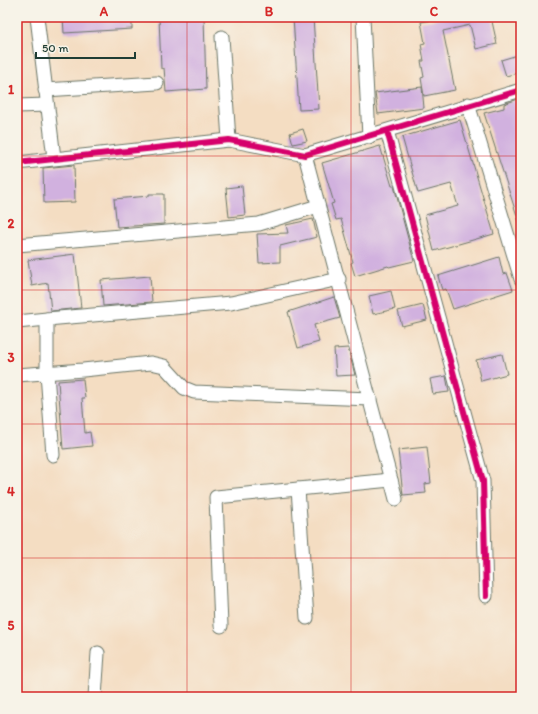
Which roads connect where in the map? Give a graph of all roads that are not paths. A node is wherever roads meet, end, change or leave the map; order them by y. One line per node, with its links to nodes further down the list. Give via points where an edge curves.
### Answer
1 (36, 17): 5 (street)
2 (363, 17): 11 (street)
3 (222, 37): 12 (street)
4 (157, 83): 5 (street)
5 (45, 90): 8 (street)
6 (521, 90): 7 (street)
7 (468, 104): 10 (street); 19 (street)
8 (47, 105): 9 (street); 14 (street)
9 (17, 106)
10 (387, 131): 11 (street); 29 (street, via 483,481)
11 (369, 137): 13 (street)
12 (229, 140): 13 (street); 14 (street)
13 (305, 155): 16 (street)
14 (54, 158): 15 (street)
15 (17, 163)
16 (318, 206): 17 (street, via 259,224); 18 (street)
17 (17, 245)
18 (338, 279): 20 (street, via 231,303); 24 (street)
19 (521, 279)
20 (47, 319): 21 (street); 22 (street)
21 (17, 322)
22 (47, 373): 23 (street); 24 (street, via 151,363 164,366 184,388 194,392); 25 (street)
23 (17, 374)
24 (370, 399): 26 (street)
25 (53, 455)
26 (392, 480): 27 (street); 28 (street)
27 (298, 489): 30 (street); 31 (street, via 216,497)
28 (396, 499)
29 (486, 596)
30 (307, 618)
31 (221, 626)
32 (98, 653): 33 (street)
33 (95, 697)

